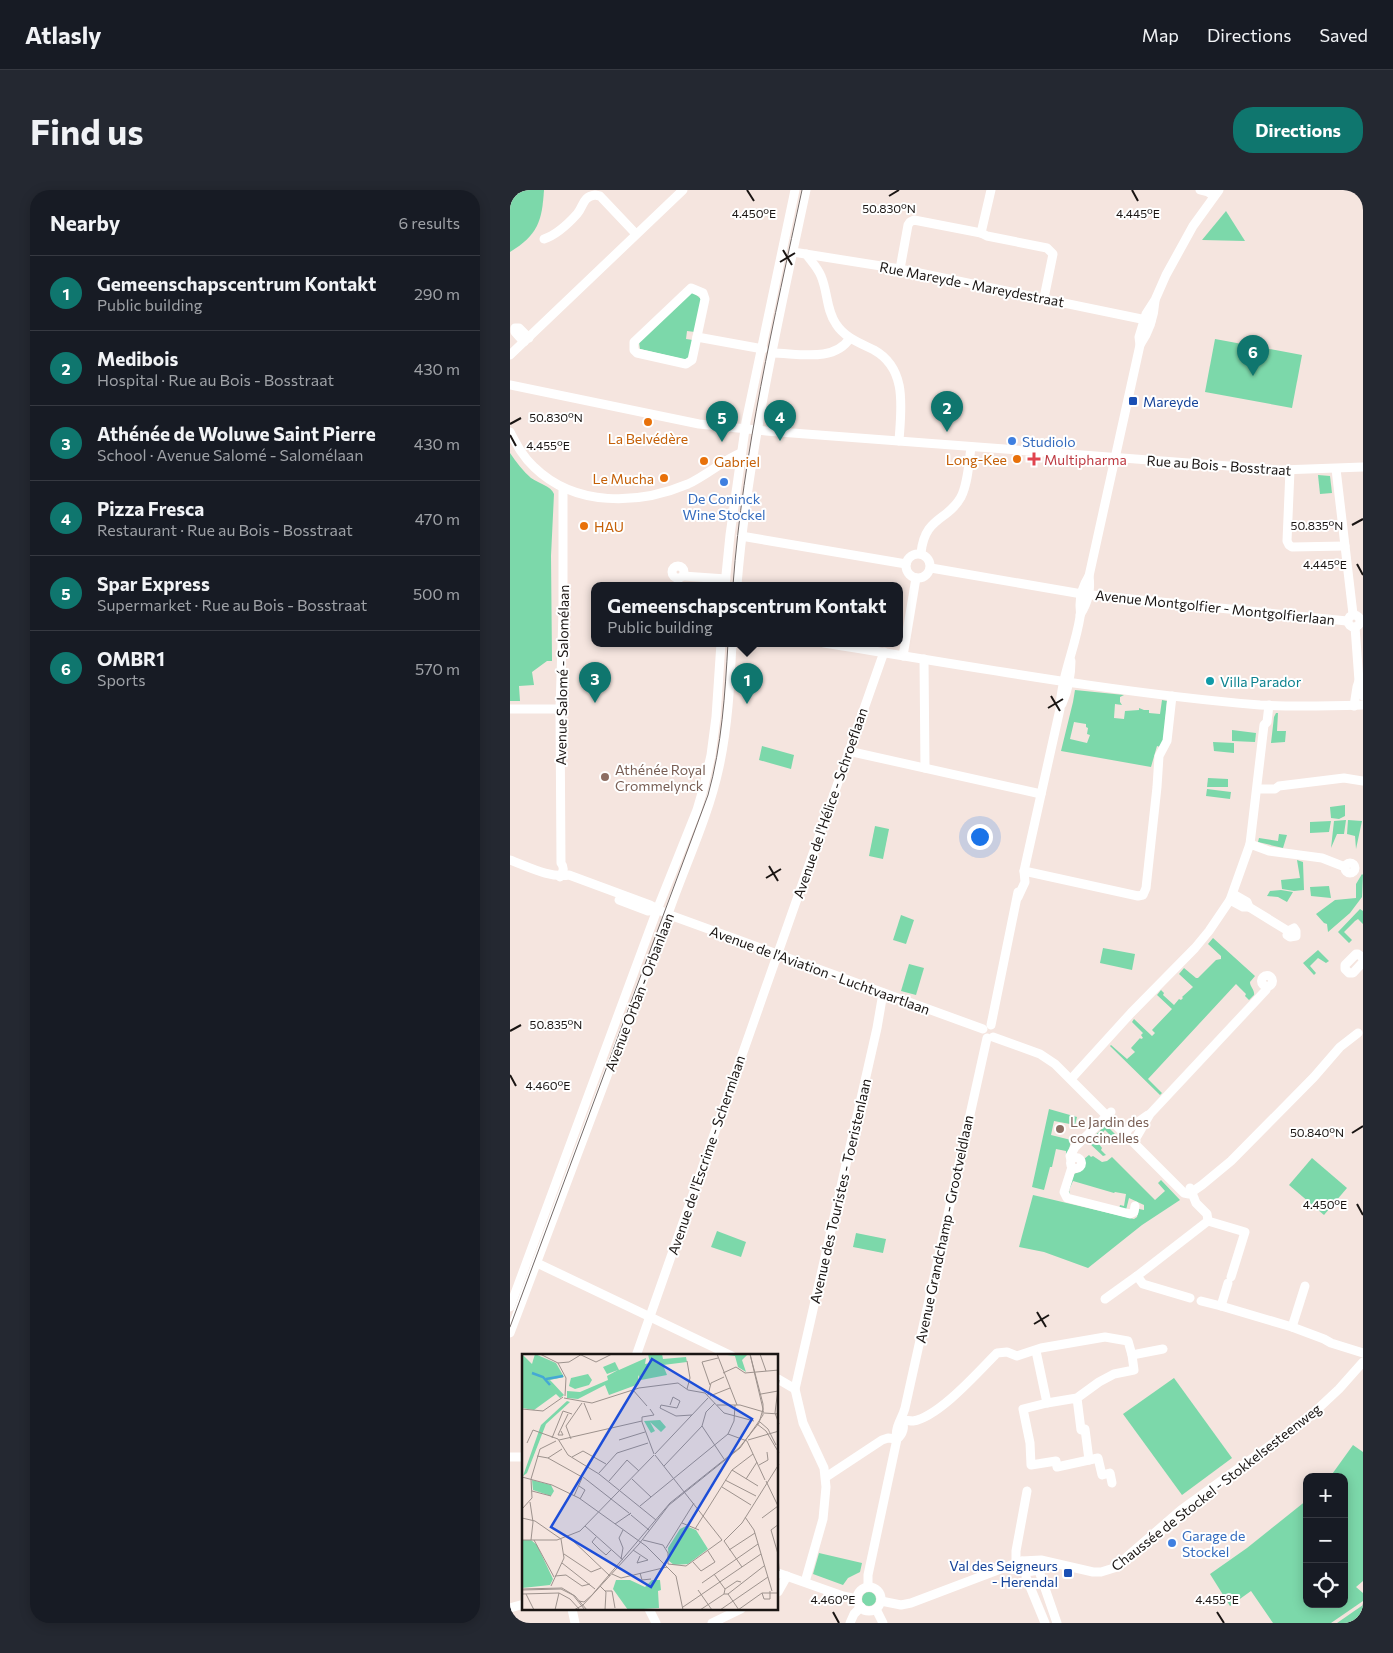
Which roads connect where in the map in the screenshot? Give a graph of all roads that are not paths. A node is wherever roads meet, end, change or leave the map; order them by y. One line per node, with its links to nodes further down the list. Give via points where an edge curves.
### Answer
1 (678, 190): 8 (street)
2 (683, 190): 8 (street)
3 (795, 190): 20 (street)
4 (806, 190): 11 (street)
5 (991, 190): 9 (street)
6 (1200, 190): 7 (street)
7 (1217, 193): 15 (street, Avenue Grandchamp - Grootveldlaan, via 1180,246)
8 (635, 233): 10 (street, via 600,196 590,195 577,214); 19 (street)
9 (981, 233): 13 (street, via 914,220 908,226); 14 (street, via 1051,250 1053,254)
10 (544, 239)
11 (793, 252): 12 (street, Rue Mareyde - Mareydestraat); 22 (street)
12 (806, 254): 13 (street, Rue Mareyde - Mareydestraat); 18 (street, via 821,276 832,318)
13 (900, 268): 14 (street, Rue Mareyde - Mareydestraat)
14 (1044, 298): 15 (street, Rue Mareyde - Mareydestraat)
15 (1147, 320): 31 (street, Avenue Grandchamp - Grootveldlaan)
16 (512, 325): 19 (street, via 519,328)
17 (697, 337): 17 (street, via 704,295 691,288 633,346 637,353 686,364 692,360); 20 (street)
18 (850, 338): 22 (street, via 828,353); 28 (street, via 876,351 895,372 900,384)
19 (525, 339): 21 (street); 23 (street)
20 (762, 349): 25 (street)
21 (510, 351)
22 (772, 353): 26 (street)
23 (510, 355)
24 (512, 385): 25 (street, Rue au Bois - Bosstraat, via 676,420)
25 (746, 428): 26 (street, Rue au Bois - Bosstraat); 30 (street)
26 (758, 430): 28 (street, Rue au Bois - Bosstraat); 36 (street)
27 (510, 432): 37 (street, via 533,466)
28 (899, 441): 29 (street, Rue au Bois - Bosstraat)
29 (971, 447): 31 (street, Rue au Bois - Bosstraat); 40 (street, via 961,497 929,528)
30 (741, 453): 33 (street); 37 (street, via 700,478 658,494 622,499 592,496)
31 (1116, 457): 35 (street, Rue au Bois - Bosstraat); 47 (street, Avenue Grandchamp - Grootveldlaan, via 1089,576 1084,583)
32 (1363, 467): 34 (street, Rue au Bois - Bosstraat)
33 (739, 469): 36 (street); 45 (street)
34 (1336, 469): 35 (street, Rue au Bois - Bosstraat); 39 (street)
35 (1290, 470): 39 (street, via 1288,545)
36 (750, 472): 38 (street)
37 (563, 488): 62 (street, Avenue Salomé - Salomélaan)
38 (741, 536): 41 (street); 46 (street)
39 (1345, 546): 48 (street)
40 (920, 553): 41 (street, via 910,556); 42 (street, via 930,560)
41 (906, 564): 44 (street, via 909,574)
42 (931, 568): 44 (street, via 926,576); 47 (street, Avenue Montgolfier - Montgolfierlaan)
43 (683, 576): 45 (street)
44 (916, 578): 53 (street)
45 (725, 582)
46 (737, 582)
47 (1085, 594): 48 (street, Avenue Montgolfier - Montgolfierlaan); 56 (street, Avenue Grandchamp - Grootveldlaan, via 1086,606 1080,615 1071,673)
48 (1356, 620): 55 (street)
49 (722, 647): 74 (street, Avenue Orban - Orbanlaan, via 708,771)
50 (732, 647): 75 (street, Avenue Orban - Orbanlaan, via 726,734 719,767 706,812)
51 (851, 647): 52 (street)
52 (884, 652): 53 (street); 63 (street, Avenue de l'Hélice - Schroeflaan)
53 (903, 656): 54 (street)
54 (924, 659): 56 (street); 64 (street)
55 (1359, 681): 58 (street); 60 (street)
56 (1066, 682): 57 (street); 67 (street, Avenue Grandchamp - Grootveldlaan)
57 (1172, 696): 59 (street); 71 (street, via 1167,741 1159,756 1143,895)
58 (1363, 696)
59 (1266, 705): 60 (street); 66 (street, via 1267,722 1264,725)
60 (1359, 705)
61 (510, 709): 62 (street)
62 (560, 709): 72 (street, Avenue Salomé - Salomélaan, via 563,866)
63 (848, 751): 64 (street); 77 (street, Avenue de l'Hélice - Schroeflaan)
64 (926, 768): 67 (street)
65 (1363, 780): 66 (street, via 1344,778 1275,789)
66 (1258, 785): 68 (street)
67 (1041, 794): 71 (street, Avenue Grandchamp - Grootveldlaan)
68 (1249, 848): 70 (street, via 1263,854 1269,851 1322,858); 73 (street)
69 (510, 860): 72 (street, Avenue de l'Aviation - Luchtvaartlaan)
70 (1345, 867)
71 (1024, 871): 81 (street, Avenue Grandchamp - Grootveldlaan, via 1025,882 1018,897)
72 (560, 877): 74 (street, Avenue de l'Aviation - Luchtvaartlaan, via 569,876)
73 (1231, 897): 76 (street, via 1243,907 1249,907); 82 (street, via 1195,948)
74 (657, 910): 75 (street, Avenue de l'Aviation - Luchtvaartlaan); 95 (street, Avenue Orban - Orbanlaan)
75 (667, 914): 77 (street, Avenue de l'Aviation - Luchtvaartlaan); 88 (street, Avenue Orban - Orbanlaan)
76 (1288, 930)
77 (777, 954): 79 (street, Avenue de l'Aviation - Luchtvaartlaan); 96 (street, Avenue de l'Escrime - Schermlaan)
78 (1266, 986): 84 (street, via 1266,990)
79 (883, 993): 81 (street, Avenue de l'Aviation - Luchtvaartlaan); 107 (street, Avenue des Touristes - Toeristenlaan)
80 (1360, 1030): 85 (street, via 1338,1057 1231,1161)
81 (990, 1031): 82 (street, Avenue de l'Aviation - Luchtvaartlaan, via 1051,1054); 110 (street, Avenue Grandchamp - Grootveldlaan)
82 (1073, 1077): 83 (street, Avenue de l'Aviation - Luchtvaartlaan)
83 (1109, 1114): 84 (street, Avenue de l'Aviation - Luchtvaartlaan); 86 (street, via 1072,1150 1074,1162 1064,1192 1067,1198 1130,1214)
84 (1130, 1135): 85 (street, Avenue de l'Aviation - Luchtvaartlaan)
85 (1192, 1192): 87 (street, Avenue de l'Aviation - Luchtvaartlaan, via 1196,1203 1207,1214)
86 (1135, 1206)
87 (1208, 1221): 89 (street); 94 (street, via 1244,1232)
88 (537, 1263): 96 (street); 98 (street, Avenue Orban - Orbanlaan)
89 (1137, 1276): 91 (street, via 1143,1284); 92 (street)
90 (1305, 1286): 97 (street)
91 (1190, 1298)
92 (1105, 1299)
93 (1201, 1301): 94 (street)
94 (1221, 1306): 97 (street)
95 (510, 1307)
96 (649, 1316): 102 (street, Avenue de l'Escrime - Schermlaan); 103 (street)
97 (1292, 1327): 101 (street, via 1331,1344)
98 (510, 1333)
99 (1163, 1349): 104 (street)
100 (1036, 1351): 104 (street, via 1105,1337 1128,1340); 109 (street); 110 (street, via 1017,1356 997,1353 939,1408 915,1420)
101 (1363, 1353)
102 (637, 1354)
103 (728, 1354)
104 (1132, 1355): 108 (street, via 1134,1370 1114,1374)
105 (1363, 1362): 117 (street, Chaussée de Stockel - Stokkelsesteenweg, via 1308,1418 1181,1510 1119,1565 1093,1572)
106 (779, 1380): 107 (street)
107 (795, 1389): 113 (street, via 801,1418)
108 (1077, 1398): 109 (street); 112 (street)
109 (1046, 1403): 112 (street, via 1023,1409 1031,1465 1056,1461 1057,1467)
110 (902, 1420): 111 (street, Avenue Grandchamp - Grootveldlaan, via 902,1435)
111 (898, 1439): 113 (street, via 882,1440); 123 (street, Avenue Grandchamp - Grootveldlaan, via 868,1572)
112 (1090, 1460): 114 (street, via 1098,1458 1102,1475 1110,1473)
113 (826, 1476): 122 (street, via 824,1519)
114 (1112, 1483)
115 (1027, 1492): 116 (street, via 1016,1551)
116 (1025, 1563): 117 (street, via 1049,1561); 118 (street); 118 (street); 119 (street); 135 (street)
117 (1052, 1564): 119 (street)
118 (1004, 1568): 126 (street, via 910,1603)
119 (1039, 1571): 136 (street)
120 (779, 1573): 121 (street)
121 (787, 1576): 122 (street); 124 (street)
122 (805, 1582): 125 (street)
123 (868, 1587): 125 (street, via 861,1590); 126 (street, via 879,1591)
124 (779, 1590)
125 (859, 1603): 126 (street, via 867,1611); 133 (street)
126 (879, 1605): 134 (street)
127 (572, 1610): 130 (street)
128 (650, 1610): 131 (street)
129 (739, 1610): 132 (street)
130 (575, 1623)
131 (656, 1623)
132 (712, 1623)
133 (850, 1623)
134 (883, 1623)
135 (1044, 1623)
136 (1058, 1623)

